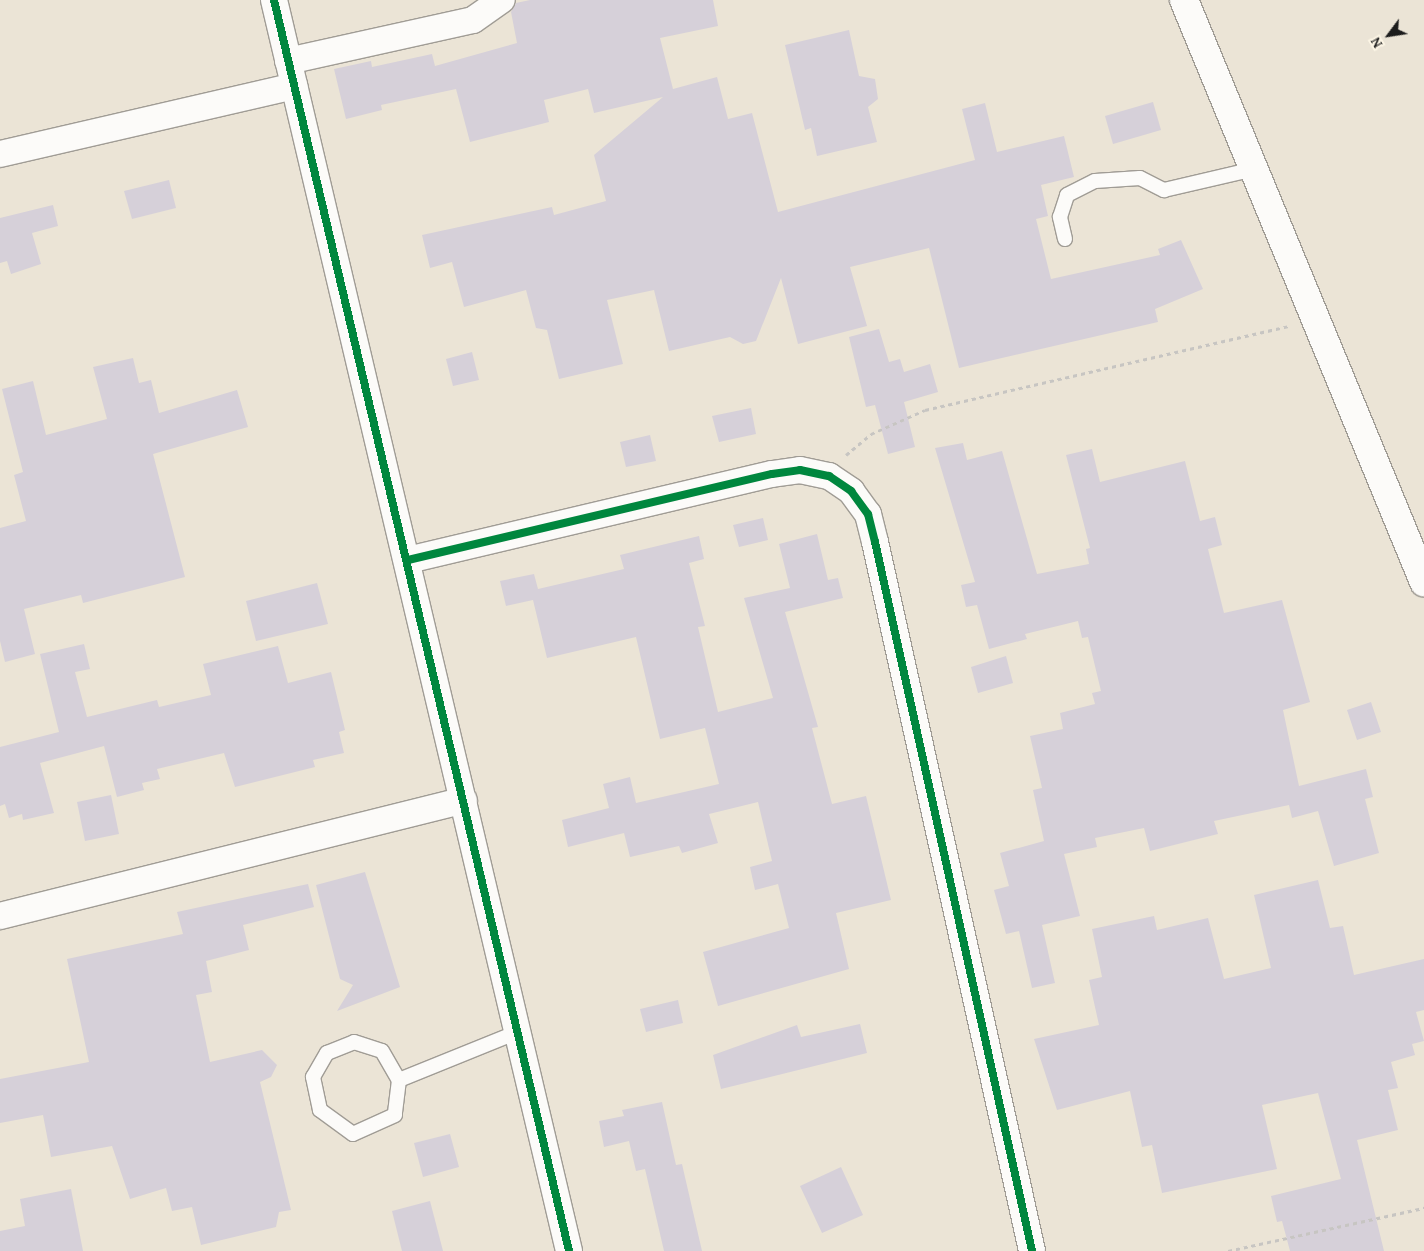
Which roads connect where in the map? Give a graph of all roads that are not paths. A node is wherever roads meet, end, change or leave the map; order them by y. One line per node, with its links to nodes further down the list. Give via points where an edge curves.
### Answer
1 (274, 0): 4 (street)
2 (502, 0): 4 (street, via 473,20)
3 (1184, 0): 7 (street)
4 (288, 61): 5 (street)
5 (294, 86): 6 (street); 9 (street)
6 (0, 154)
7 (1254, 170): 8 (lane, via 1164,190 1140,178 1095,181 1067,195 1060,217); 10 (street)
8 (1065, 239)
9 (408, 560): 11 (street); 16 (street, via 772,474 800,470 828,476 851,491 868,514)
10 (1424, 582)
11 (464, 800): 12 (street); 13 (street)
12 (0, 916)
13 (518, 1032): 14 (lane); 15 (street)
14 (399, 1080): 14 (lane, via 382,1051 354,1042 327,1052 313,1077 320,1110 353,1134 395,1115)
15 (569, 1251)
16 (1032, 1251)

